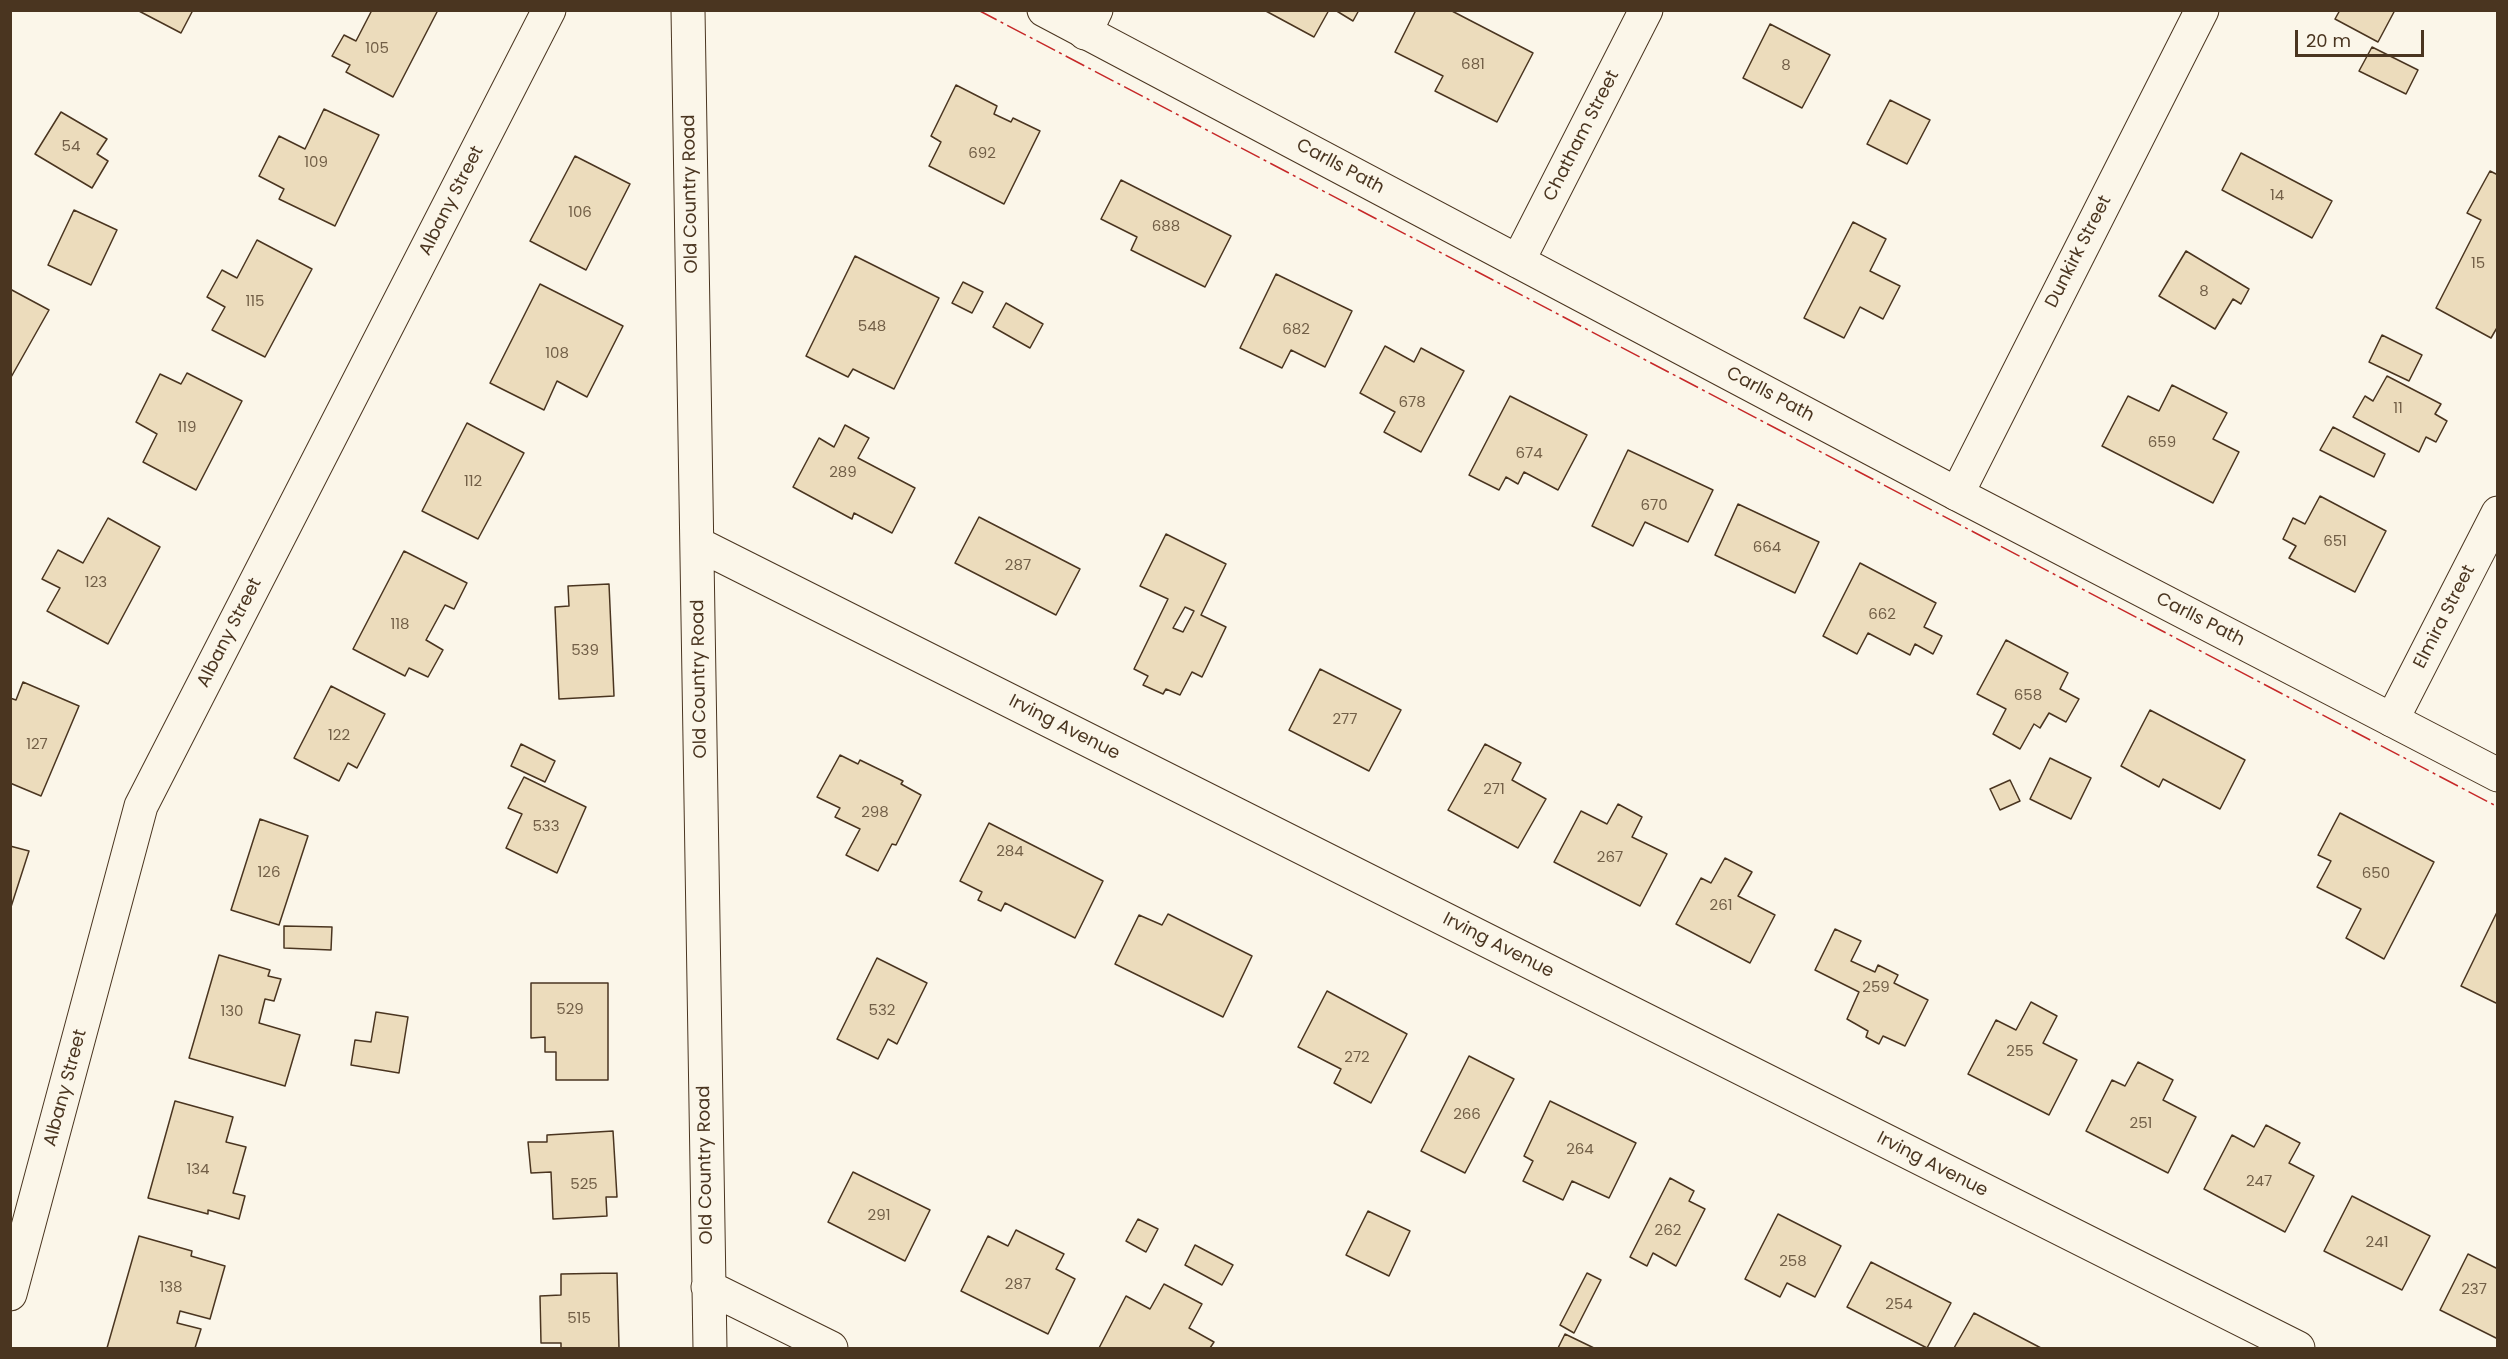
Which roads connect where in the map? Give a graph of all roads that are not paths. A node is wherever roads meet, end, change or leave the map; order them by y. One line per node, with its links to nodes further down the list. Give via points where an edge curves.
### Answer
1 (549, 10): 14 (street, Albany Street, via 141,806)
2 (688, 10): 10 (street, Old Country Road)
3 (1044, 10): 6 (street, Carlls Path)
4 (1646, 10): 7 (street, Chatham Street)
5 (2202, 10): 8 (street, Dunkirk Street)
6 (1091, 22): 7 (street, Carlls Path)
7 (1518, 261): 8 (street, Carlls Path)
8 (1957, 494): 11 (street, Carlls Path)
9 (2498, 513): 11 (street, Elmira Street)
10 (698, 544): 13 (street, Old Country Road); 17 (street, Irving Avenue)
11 (2392, 720): 12 (street, Carlls Path)
12 (2498, 775)
13 (708, 1287): 15 (street, Old Country Road); 16 (street)
14 (10, 1294)
15 (710, 1348)
16 (831, 1348)
17 (2298, 1348)

